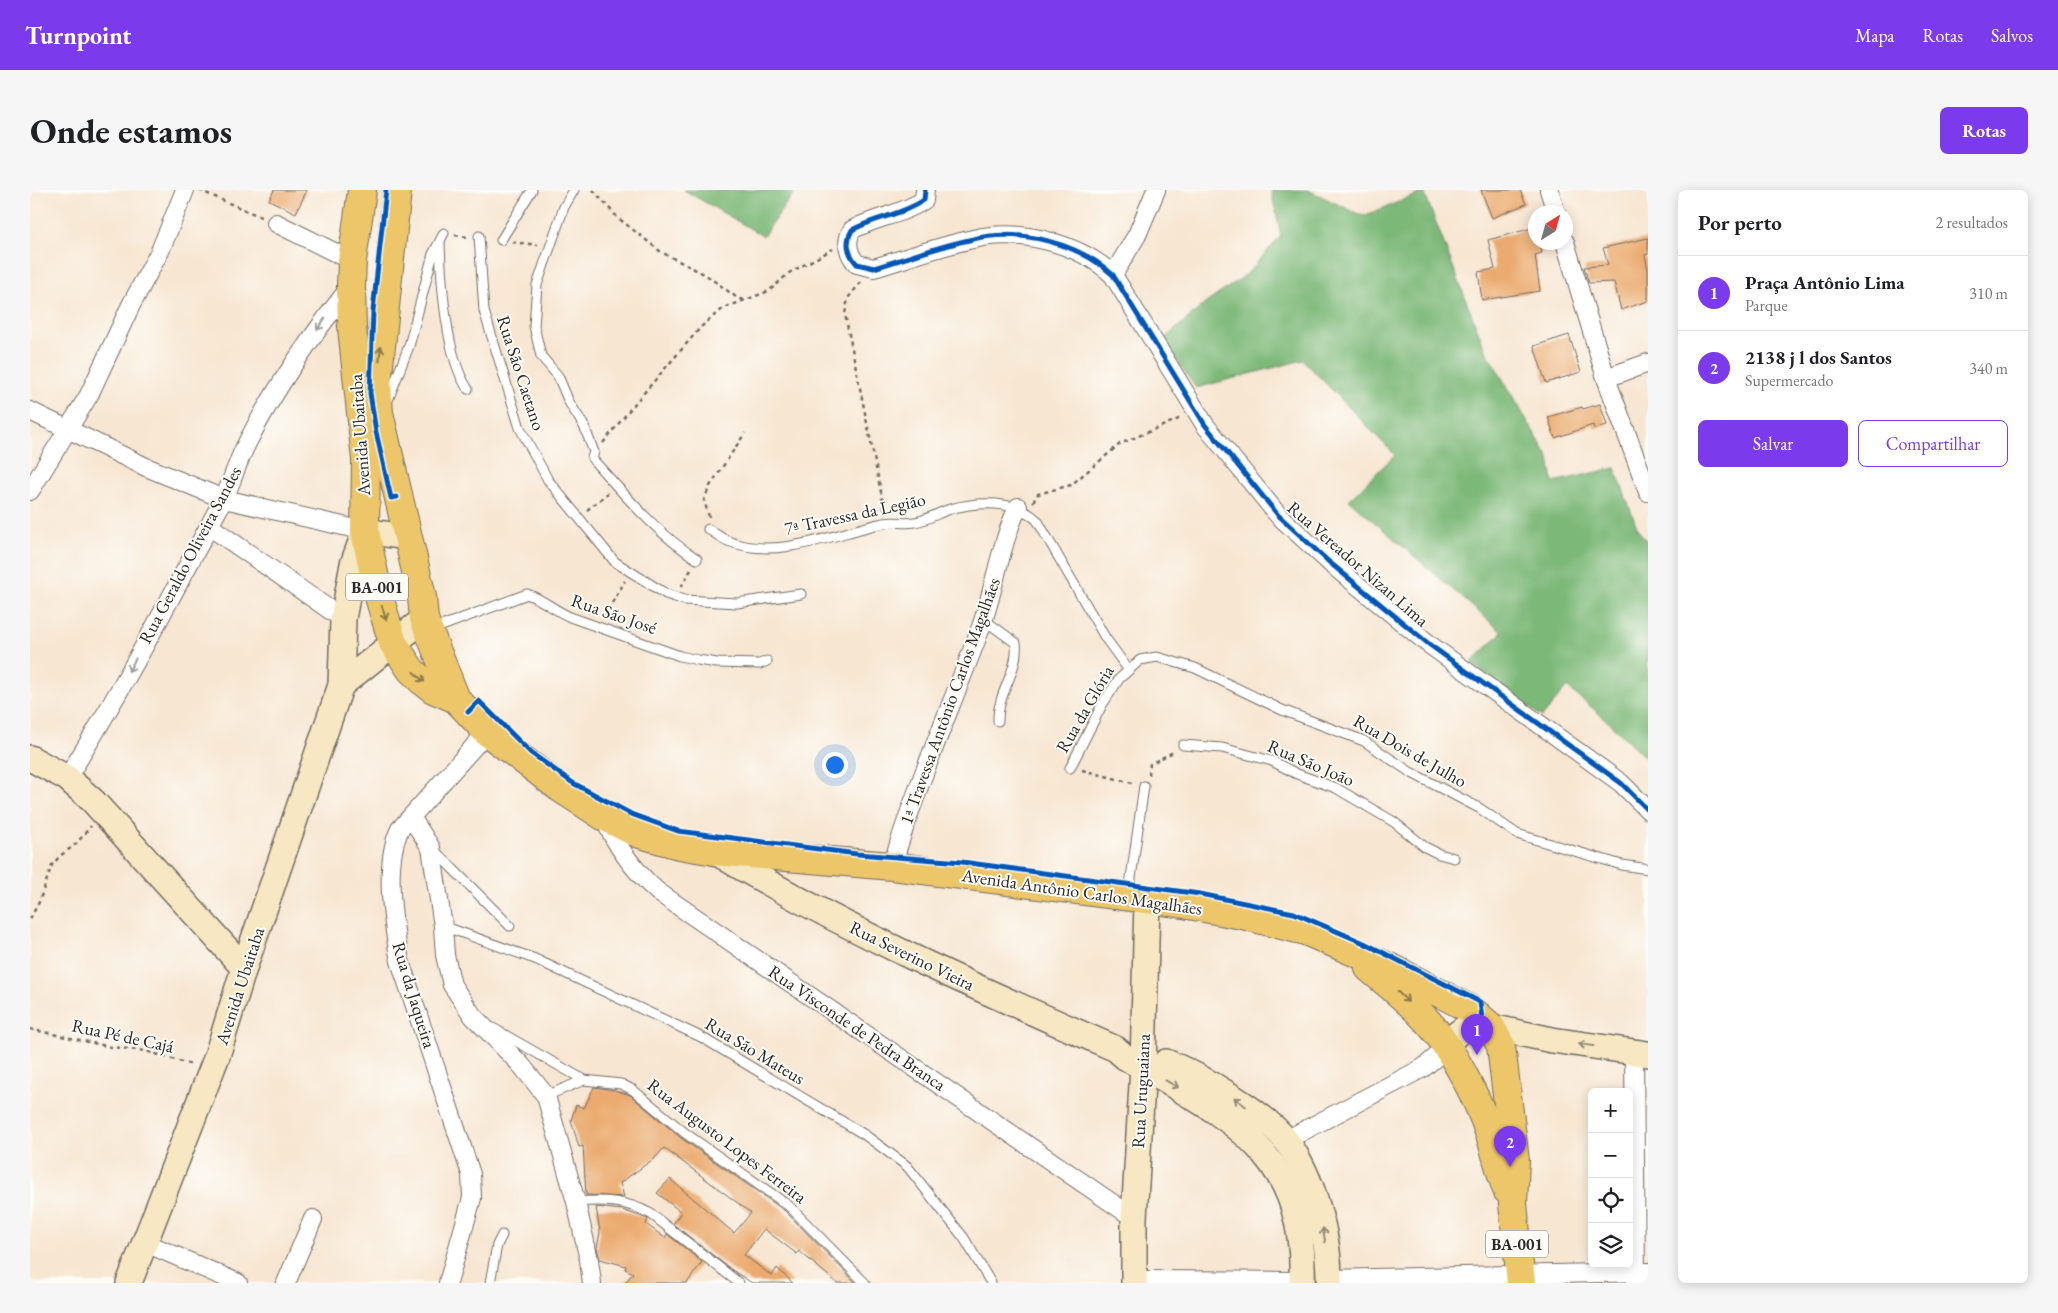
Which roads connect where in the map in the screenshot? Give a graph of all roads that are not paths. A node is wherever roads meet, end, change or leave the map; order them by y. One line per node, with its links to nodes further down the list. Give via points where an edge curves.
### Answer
1 (185, 190): 21 (street, via 160,251 89,395)
2 (362, 190): 14 (main road, Avenida Ubaitaba / BA-001)
3 (397, 190): 20 (main road, Avenida Ubaitaba / BA-001, one-way to 3, via 377,385)
4 (532, 190): 12 (lane)
5 (574, 190): 30 (lane, via 564,208 538,284 534,326 541,356 558,376 584,426 594,461 648,521)
6 (925, 190): 15 (street, Rua Vereador Nizan Lima, via 924,200 911,209 869,221 852,230 849,252 857,264 874,268 975,238 1005,236 1034,238 1076,251)
7 (1156, 190): 15 (street, via 1137,235)
8 (1550, 190): 9 (street)
9 (1554, 205)
10 (276, 223): 14 (street)
11 (478, 236): 31 (lane, Rua São Caetano, via 484,311 527,443 548,480 615,562 629,573 684,600 737,603)
12 (501, 240)
13 (1567, 250): 17 (street)
14 (351, 274): 24 (street, Rua Geraldo Oliveira Sandes, one-way to 24, via 274,393 246,444); 28 (main road, Avenida Ubaitaba / BA-001, via 352,328 366,460)
15 (1113, 275): 47 (street, Rua Vereador Nizan Lima, via 1196,411 1278,515 1329,562 1430,645 1621,783)
16 (1648, 363): 17 (street)
17 (1606, 378): 23 (street)
18 (468, 389): 20 (lane, via 461,379 449,334 442,283 442,236 426,278 409,346 388,401)
19 (30, 411): 21 (street)
20 (379, 412): 29 (main road, Avenida Ubaitaba / BA-001)
21 (67, 430): 22 (street); 24 (street)
22 (30, 490)
23 (1648, 492)
24 (224, 499): 26 (street, Rua Geraldo Oliveira Sandes); 28 (street)
25 (1023, 509): 27 (lane, 7ª Travessa da Legião, via 978,503 913,523 886,522 773,548 728,541); 33 (street, 1ª Travessa Antônio Carlos Magalhães, via 1006,534); 37 (lane, Rua da Glória, via 1037,520 1106,639)
26 (209, 526): 32 (street); 45 (street, Rua Geraldo Oliveira Sandes, one-way to 45, via 92,739)
27 (708, 529)
28 (365, 531): 29 (main road); 32 (main road, Avenida Ubaitaba, via 353,564); 35 (main road, Avenida Ubaitaba / BA-001, one-way to 35, via 379,598)
29 (408, 539): 34 (main road, Avenida Ubaitaba / BA-001)
30 (697, 559)
31 (801, 594)
32 (343, 619): 38 (main road, Avenida Ubaitaba)
33 (983, 619): 40 (lane, via 1016,643 1014,668 998,708); 53 (street, 1ª Travessa Antônio Carlos Magalhães, via 917,785)
34 (426, 625): 35 (main road); 36 (lane, Rua São José, via 527,594 543,600 557,612 680,656 717,663 760,664); 39 (main road, Avenida Antônio Carlos Magalhães / BA-001)
35 (393, 643): 38 (main road); 39 (main road, Avenida Antônio Carlos Magalhães / BA-001, one-way to 39, via 421,680)
36 (767, 660)
37 (1128, 668): 44 (lane, Rua da Glória, via 1102,706); 54 (lane, Rua Dois de Julho, via 1151,657 1195,668 1282,710 1364,740 1410,772 1479,808 1516,834 1622,865)
38 (341, 684): 59 (main road, Avenida Ubaitaba)
39 (456, 699): 41 (main road, Avenida Antônio Carlos Magalhães / BA-001)
40 (998, 721)
41 (486, 732): 48 (main road, Avenida Antônio Carlos Magalhães / BA-001); 49 (street, Rua da Jaqueira)
42 (1183, 745): 52 (lane, Rua São João, via 1222,748 1272,761 1336,788 1394,822 1425,847)
43 (30, 758): 45 (main road)
44 (1070, 768)
45 (67, 778): 59 (main road, via 103,812)
46 (1144, 786): 55 (lane)
47 (1648, 810)
48 (603, 816): 51 (main road, Avenida Antônio Carlos Magalhães / BA-001, via 637,832); 72 (street, Rua Visconde de Pedra Branca, via 624,856 658,892)
49 (411, 817): 50 (street); 84 (street, Rua da Jaqueira, via 400,829 392,848 394,929 400,961 470,1174 472,1198)
50 (431, 848): 56 (street); 57 (lane)
51 (714, 851): 53 (main road, Avenida Antônio Carlos Magalhães / BA-001); 64 (main road, Rua Severino Vieira, via 794,898 950,975)
52 (1454, 858)
53 (892, 866): 55 (main road, Avenida Antônio Carlos Magalhães / BA-001)
54 (1648, 869)
55 (1138, 893): 58 (main road, Avenida Antônio Carlos Magalhães / BA-001); 64 (main road, Rua Uruguaiana)
56 (444, 926): 60 (street, via 445,955 452,984); 89 (lane, Rua São Mateus, via 535,959 701,1037 865,1136 906,1166 964,1238)
57 (510, 926)
58 (1305, 931): 61 (main road, Avenida Antônio Carlos Magalhães / BA-001, via 1436,989 1470,1009); 62 (main road, Avenida Antônio Carlos Magalhães / BA-001, one-way to 62, via 1367,967 1398,992 1429,1022)
59 (244, 968): 75 (main road, Avenida Ubaitaba, via 210,1073)
60 (473, 1016): 66 (lane); 68 (street, via 521,1064)
61 (1491, 1027): 62 (main road, via 1469,1025 1453,1037); 63 (main road, one-way to 61); 65 (main road, Avenida Antônio Carlos Magalhães / BA-001, via 1501,1046)
62 (1447, 1048): 67 (main road, Avenida Antônio Carlos Magalhães / BA-001); 69 (street, via 1423,1068)
63 (1641, 1053): 76 (street)
64 (1143, 1061): 69 (main road, Rua Severino Vieira, one-way to 64, via 1233,1097 1171,1064); 72 (main road, Rua Uruguaiana); 81 (main road, Rua Severino Vieira, one-way to 81, via 1249,1135 1280,1175 1297,1217)
65 (1504, 1074): 67 (main road, via 1492,1090); 71 (main road, Avenida Antônio Carlos Magalhães / BA-001, via 1516,1161)
66 (584, 1080): 68 (lane, Rua Augusto Lopes Ferreira); 88 (lane, Rua Augusto Lopes Ferreira, via 621,1084 633,1090 685,1133 789,1206)
67 (1473, 1093): 71 (main road, Avenida Antônio Carlos Magalhães / BA-001)
68 (546, 1096): 70 (street)
69 (1286, 1140): 79 (main road, Rua Severino Vieira, one-way to 69, via 1317,1206 1299,1161)
70 (576, 1202): 86 (street); 87 (lane, via 613,1201 636,1206)
71 (1513, 1204): 77 (main road, Avenida Antônio Carlos Magalhães / BA-001)
72 (1134, 1218): 80 (main road, Rua Uruguaiana)
73 (313, 1219): 83 (street)
74 (502, 1235): 85 (lane)
75 (146, 1243): 78 (street); 82 (main road, Avenida Ubaitaba)
76 (1640, 1276): 77 (street)
77 (1520, 1278): 79 (street)
78 (230, 1281)
79 (1329, 1281)
80 (1134, 1282): 81 (street)
81 (1302, 1282)
82 (129, 1283)
83 (286, 1283)
84 (448, 1283)
85 (490, 1283)
86 (592, 1283)
87 (739, 1283)
88 (865, 1283)
89 (991, 1283)

